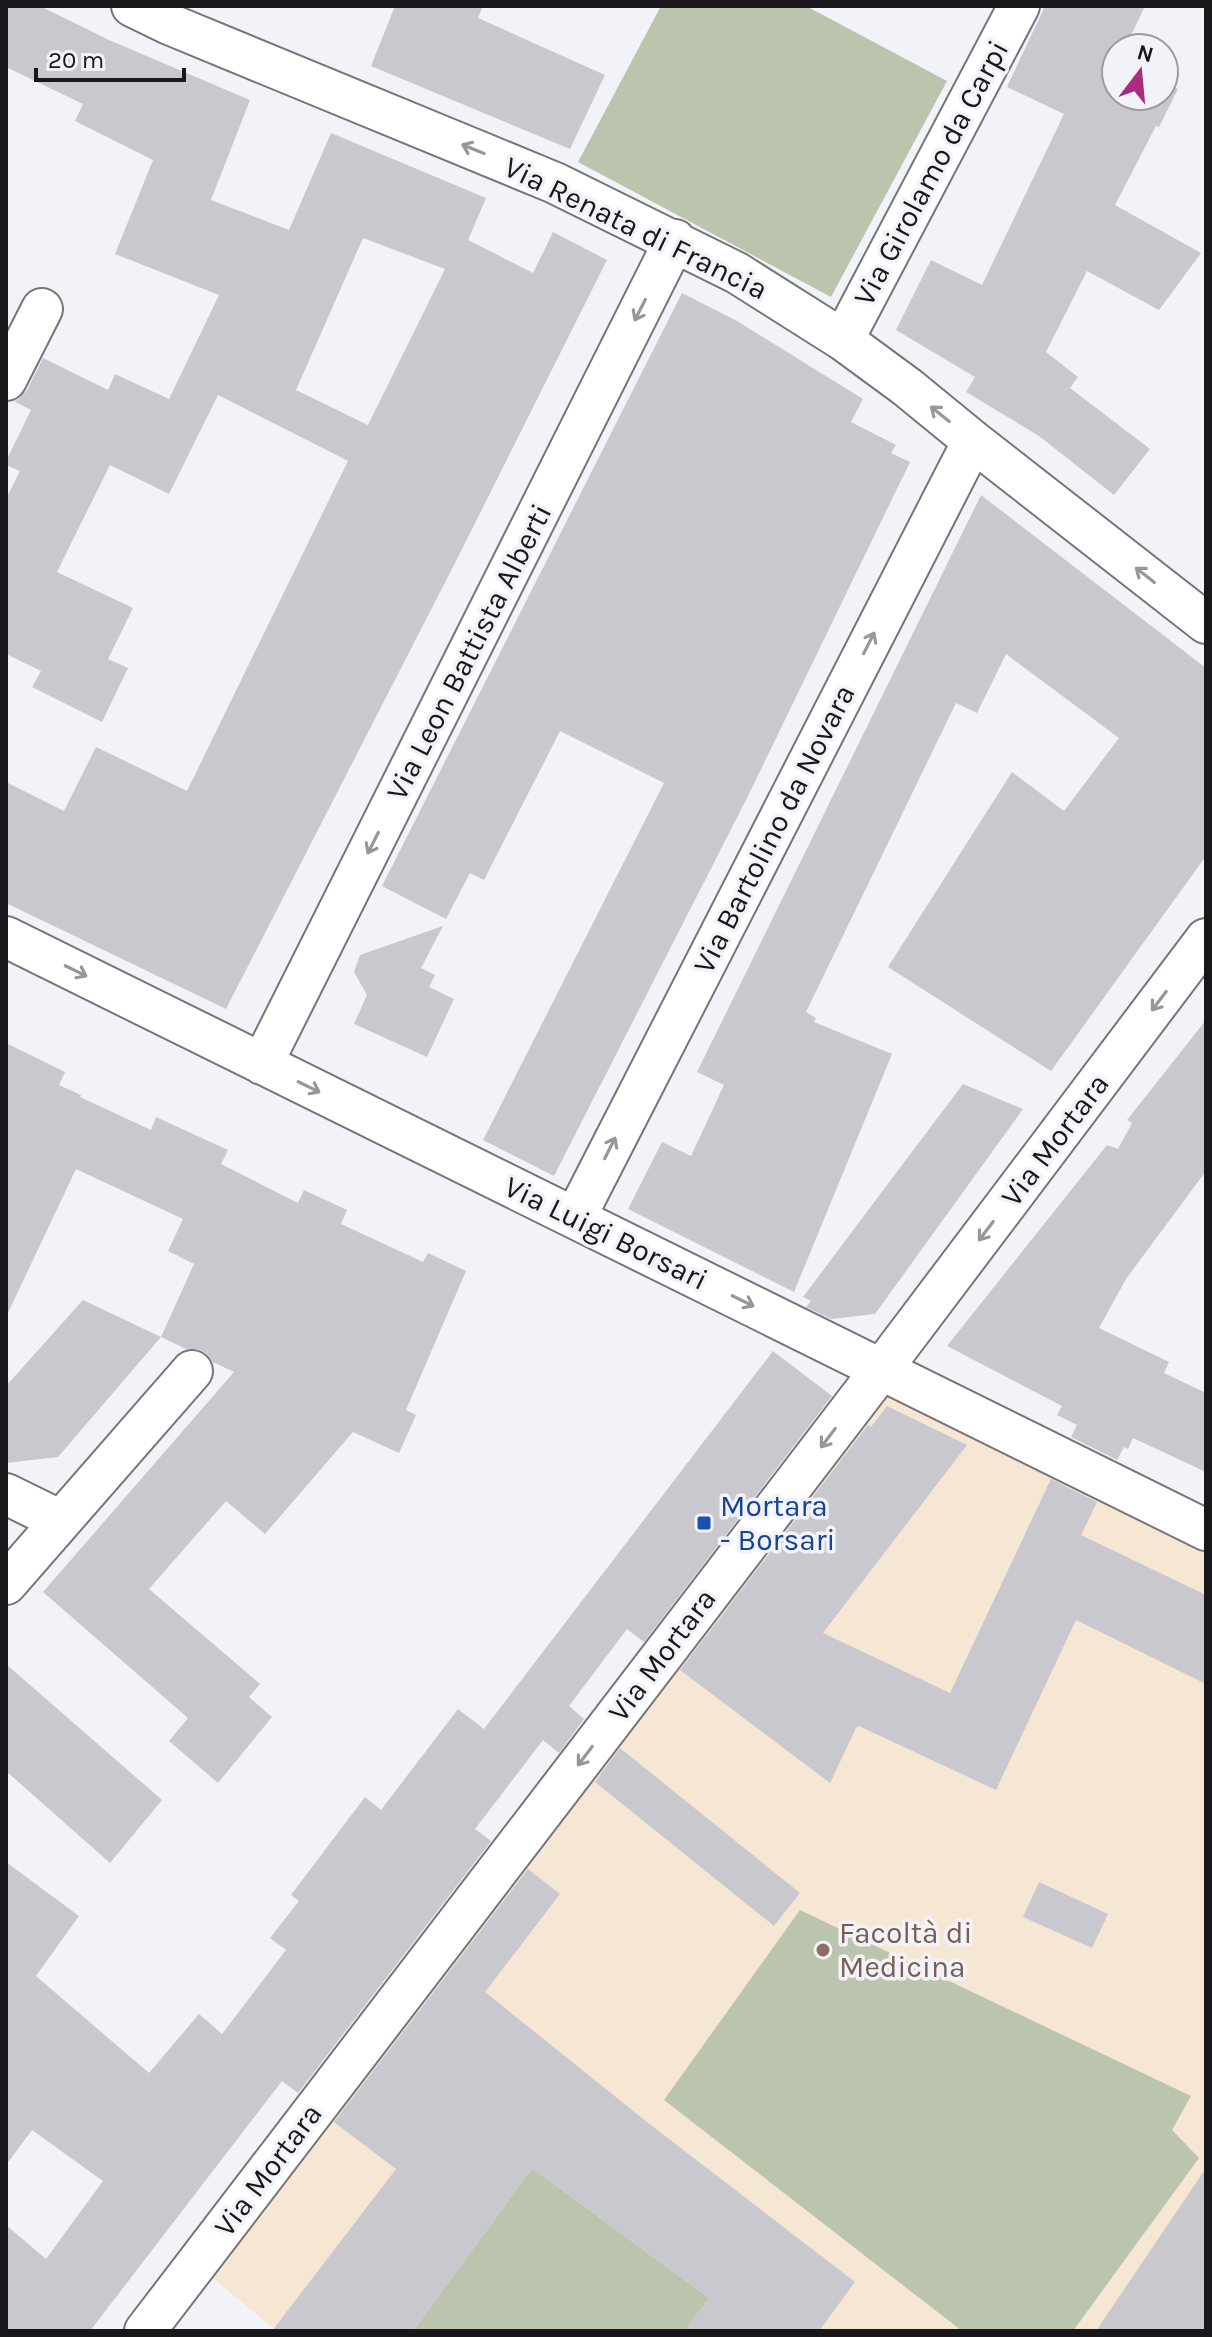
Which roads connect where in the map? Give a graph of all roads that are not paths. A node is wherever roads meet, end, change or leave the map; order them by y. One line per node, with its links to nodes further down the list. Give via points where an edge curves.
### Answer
1 (132, 6): 3 (street, Via Renata di Francia, one-way to 1, via 555,183)
2 (1019, 6): 5 (street, Via Girolamo da Carpi)
3 (675, 240): 5 (street, Via Renata di Francia); 11 (street, Via Leon Battista Alberti, one-way to 11)
4 (42, 309): 6 (street)
5 (843, 340): 7 (street, Via Renata di Francia, one-way to 5)
6 (6, 380)
7 (973, 441): 8 (street, Via Renata di Francia, one-way to 7); 12 (street, Via Bartolino da Novara, one-way to 7)
8 (1206, 623)
9 (6, 937): 11 (street, Via Luigi Borsari, one-way to 11)
10 (1206, 939): 13 (street, Via Mortara, one-way to 13)
11 (262, 1064): 12 (street, Via Luigi Borsari, one-way to 12)
12 (575, 1218): 13 (street, Via Luigi Borsari, one-way to 13)
13 (881, 1369): 17 (street, Via Luigi Borsari); 19 (street, Via Mortara, one-way to 19)
14 (192, 1371): 16 (street)
15 (6, 1494): 16 (street)
16 (61, 1521): 18 (street)
17 (1206, 1530)
18 (6, 1584)
19 (145, 2331)

